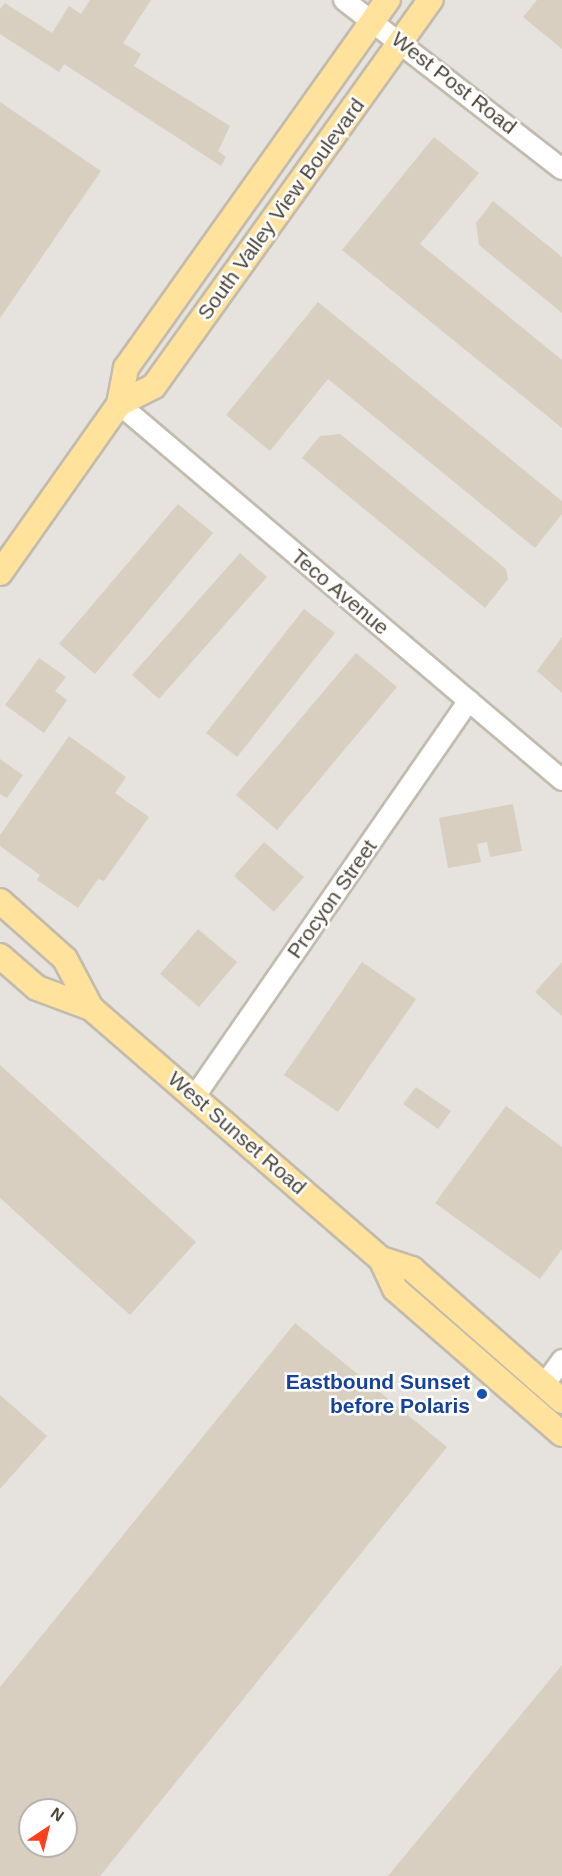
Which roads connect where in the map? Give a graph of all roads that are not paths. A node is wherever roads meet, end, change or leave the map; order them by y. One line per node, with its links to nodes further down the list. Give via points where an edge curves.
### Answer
1 (344, 0): 4 (street, West Post Road)
2 (388, 0): 4 (main road, South Valley View Boulevard)
3 (430, 0): 5 (main road, South Valley View Boulevard)
4 (374, 21): 5 (street, West Post Road); 7 (main road, South Valley View Boulevard, via 126,368)
5 (400, 41): 6 (street, West Post Road); 7 (main road, South Valley View Boulevard, via 154,386)
6 (562, 169)
7 (119, 404): 8 (main road, South Valley View Boulevard); 9 (street, Teco Avenue)
8 (0, 573)
9 (469, 701): 10 (street, Teco Avenue); 14 (street, Procyon Street)
10 (562, 780)
11 (0, 901): 13 (main road, West Sunset Road, via 65,959)
12 (0, 956): 13 (main road, West Sunset Road, via 38,988)
13 (91, 1008): 14 (main road, West Sunset Road)
14 (195, 1096): 15 (main road, West Sunset Road)
15 (381, 1258): 17 (main road, West Sunset Road, via 412,1269); 18 (main road, West Sunset Road, via 395,1289)
16 (562, 1360): 17 (street)
17 (553, 1393)
18 (562, 1434)

